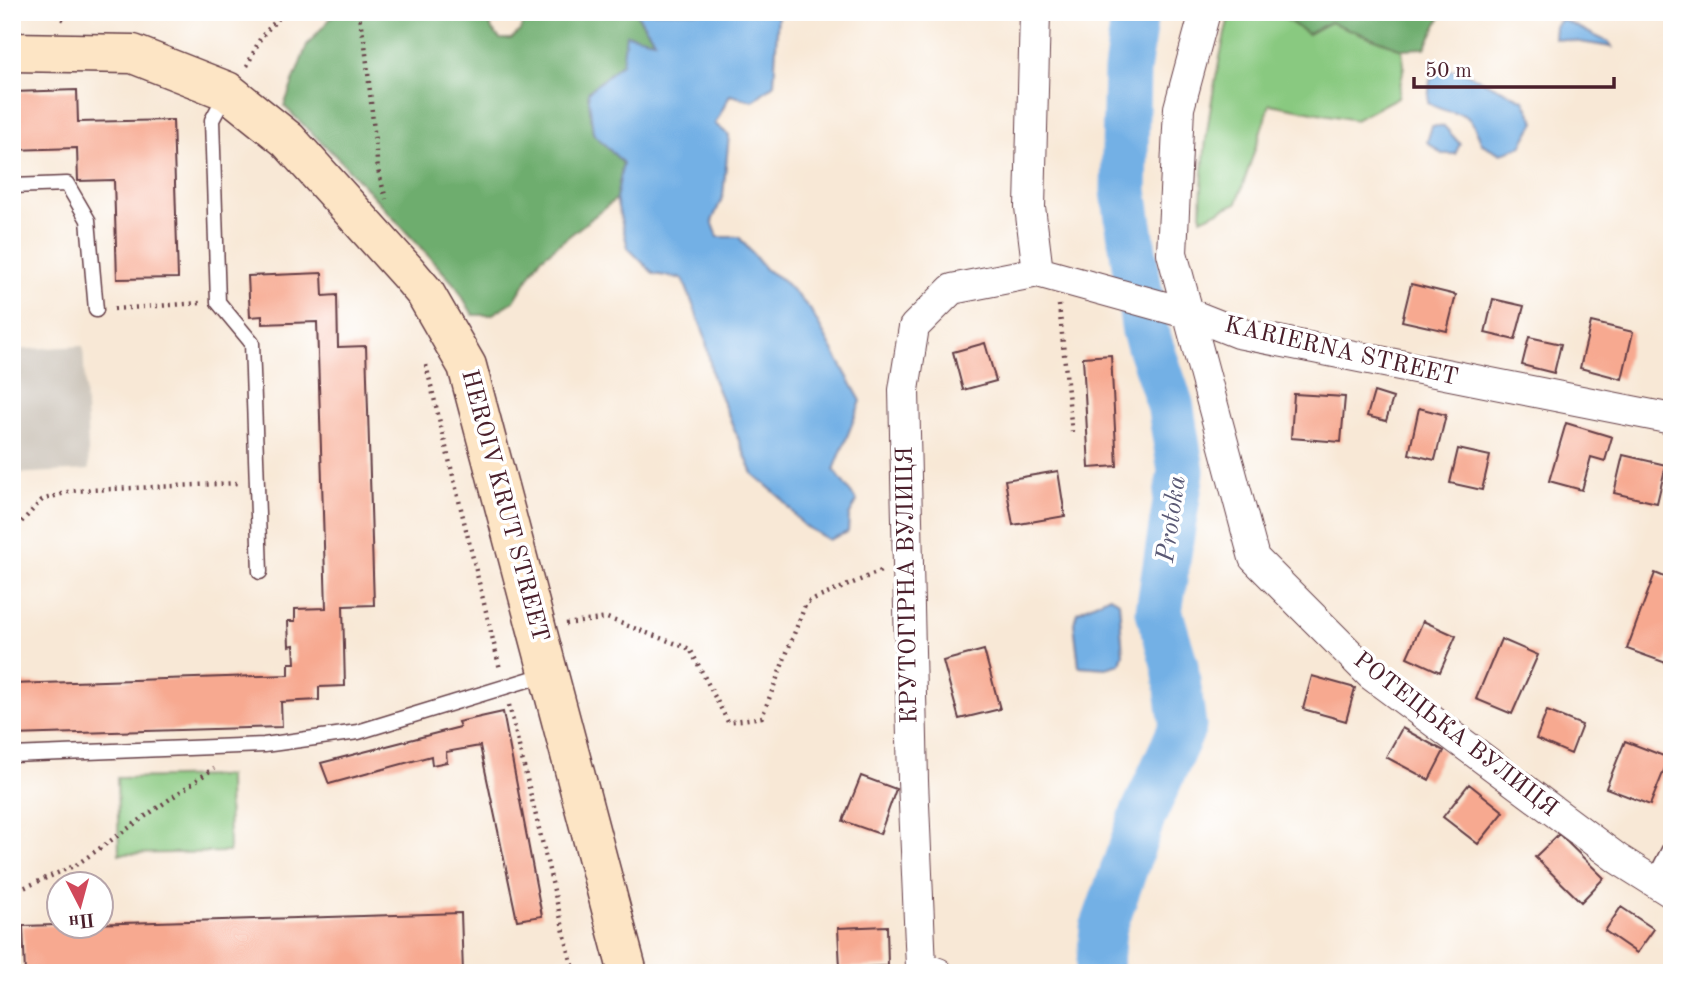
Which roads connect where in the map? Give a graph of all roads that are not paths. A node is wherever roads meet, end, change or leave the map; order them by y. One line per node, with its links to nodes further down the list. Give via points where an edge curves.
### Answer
1 (1035, 12): 6 (street, via 1030,206)
2 (1205, 12): 8 (street, KARIERNA STREET, via 1179,108 1172,253)
3 (12, 52): 4 (street, HEROIV KRUT STREET, via 133,54)
4 (228, 92): 10 (lane, via 212,120 218,302 252,343); 11 (street, HEROIV KRUT STREET, via 288,140 425,293 467,366)
5 (12, 186): 7 (lane, via 67,184 88,220)
6 (1038, 272): 8 (street); 16 (street, КРУТОГІРНА ВУЛИЦЯ, via 952,289 914,327 904,390 921,967)
7 (96, 310)
8 (1190, 314): 9 (street, KARIERNA STREET, via 1252,336); 14 (street, РОТЕЦЬКА ВУЛИЦЯ, via 1254,558 1371,675)
9 (1672, 419)
10 (260, 572)
11 (550, 673): 12 (lane, via 358,732 247,746); 15 (street, HEROIV KRUT STREET)
12 (12, 755)
13 (1672, 844): 14 (lane)
14 (1662, 887)
15 (628, 973)
16 (938, 973)

